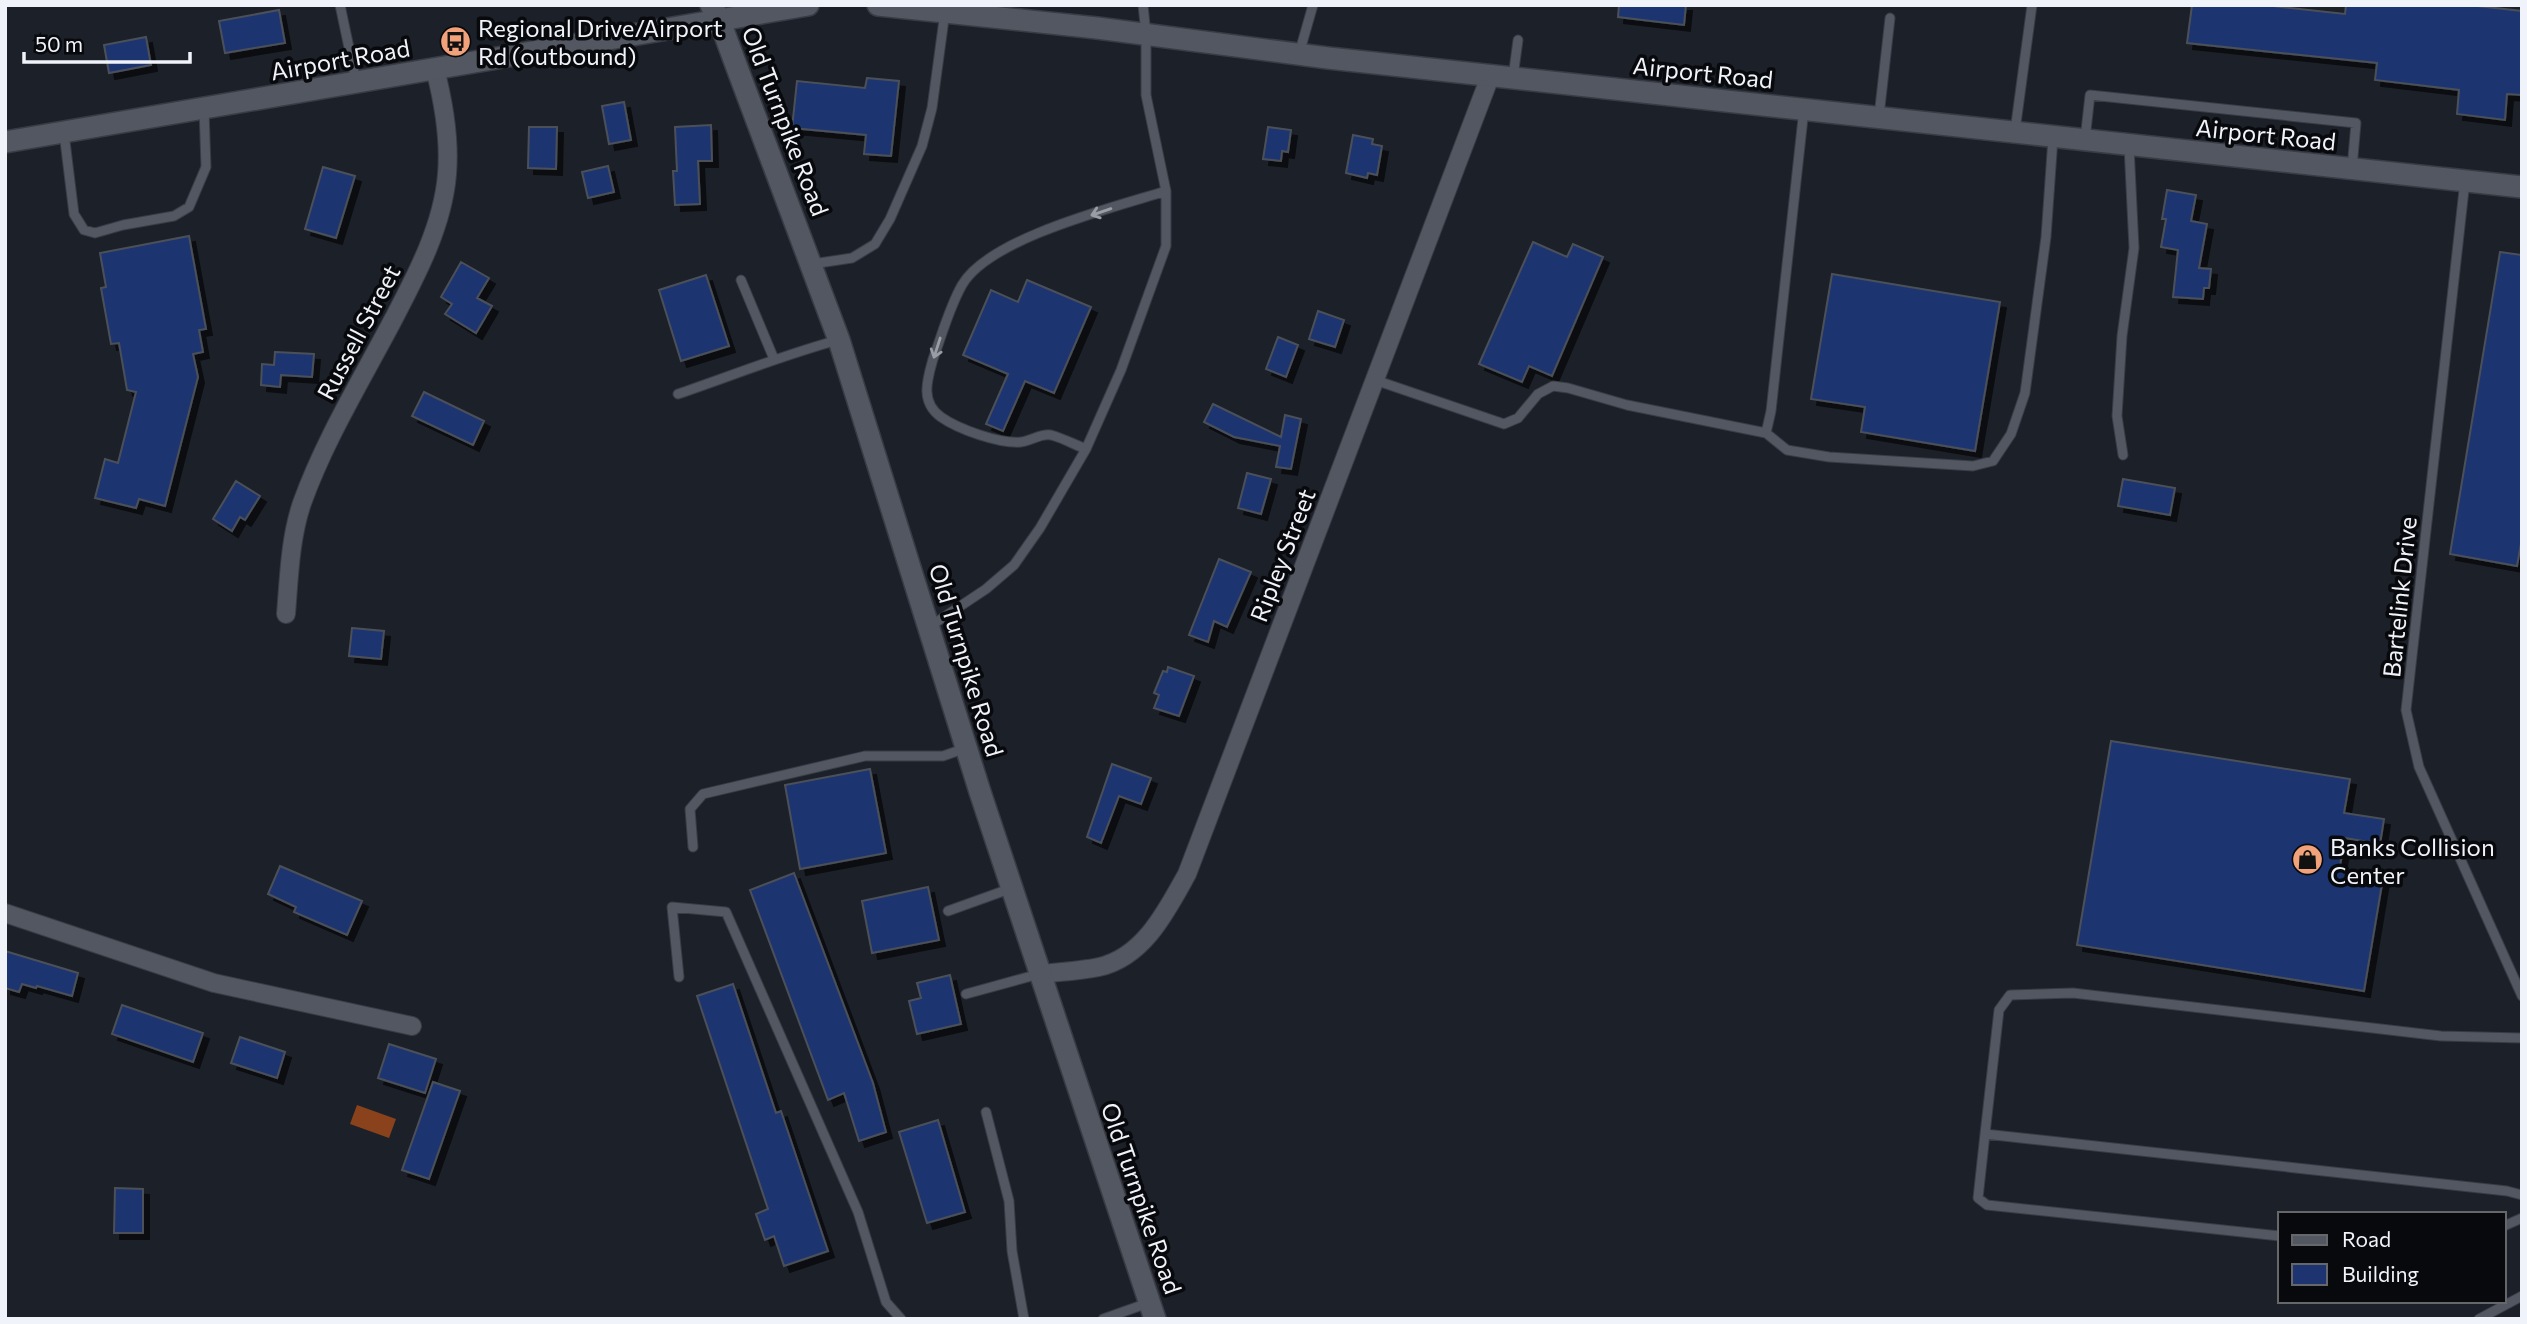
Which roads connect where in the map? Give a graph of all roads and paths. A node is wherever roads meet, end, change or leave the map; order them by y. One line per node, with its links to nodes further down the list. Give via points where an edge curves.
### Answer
1 (340, 5): 16 (lane)
2 (808, 5): 7 (street, Airport Road)
3 (878, 5): 8 (street, Airport Road)
4 (1143, 5): 10 (lane)
5 (1313, 5): 12 (lane)
6 (2032, 5): 21 (lane)
7 (715, 12): 13 (street, Airport Road); 30 (street, Old Turnpike Road)
8 (946, 12): 10 (street, Airport Road); 30 (lane, via 922,146 890,219 875,244 852,258)
9 (1890, 18): 19 (lane)
10 (1146, 34): 12 (street, Airport Road); 29 (lane, via 1146,95)
11 (1518, 40): 15 (lane)
12 (1299, 54): 14 (street, Airport Road)
13 (435, 69): 16 (street, Airport Road); 39 (street, Russell Street, via 448,153 436,227 418,274 321,457 301,506)
14 (1492, 74): 15 (street, Airport Road); 34 (street, Ripley Street)
15 (1513, 77): 18 (street, Airport Road)
16 (356, 83): 17 (street, Airport Road)
17 (204, 109): 20 (street, Airport Road); 20 (lane, via 206,167 189,207 174,216 95,233 84,230 75,214)
18 (1804, 109): 19 (street, Airport Road); 36 (lane)
19 (1878, 118): 21 (street, Airport Road)
20 (64, 132): 24 (street, Airport Road)
21 (2015, 133): 22 (street, Airport Road)
22 (2053, 138): 23 (street, Airport Road); 36 (lane, via 2046,237 2025,393 2011,434 1993,461 1973,466 1829,457 1787,450)
23 (2085, 141): 25 (street, Airport Road); 26 (lane, via 2090,95 2356,123)
24 (5, 142)
25 (2129, 146): 26 (street, Airport Road); 38 (lane, via 2134,248 2117,416)
26 (2352, 170): 27 (street, Airport Road)
27 (2465, 181): 28 (street, Airport Road); 49 (lane, Bartelink Drive, via 2406,710 2419,767)
28 (2522, 187)
29 (1166, 191): 37 (lane, via 1167,246); 37 (lane, one-way to 37, via 1004,248 978,267 963,284 930,370 925,388 928,402 939,416 999,441 1051,435)
30 (812, 264): 32 (street, Old Turnpike Road)
31 (741, 280): 33 (lane)
32 (839, 340): 33 (lane); 40 (street, Old Turnpike Road)
33 (774, 359): 35 (lane)
34 (1375, 380): 36 (lane, via 1504,424 1518,418 1538,394 1553,386); 46 (street, Ripley Street, via 1187,874 1162,919 1125,956 1101,967)
35 (678, 394)
36 (1766, 433)
37 (1086, 449): 40 (lane, via 1014,565)
38 (2123, 455)
39 (286, 614)
40 (929, 626): 41 (street, Old Turnpike Road)
41 (967, 747): 42 (lane, via 943,756 865,755 703,794 690,809); 43 (street, Old Turnpike Road)
42 (694, 847)
43 (1012, 888): 44 (lane); 46 (street, Old Turnpike Road)
44 (948, 911)
45 (5, 913): 50 (street, via 214,984)
46 (1039, 974): 48 (lane); 59 (street, Old Turnpike Road)
47 (680, 977): 60 (lane, via 672,907 726,912 858,1212 886,1302)
48 (967, 994)
49 (2522, 996)
50 (412, 1026)
51 (2522, 1038): 53 (lane, via 2441,1036 2073,992 2010,995 1999,1010)
52 (986, 1112): 61 (lane, via 1009,1200)
53 (1985, 1134): 54 (lane); 57 (lane, via 1978,1198 1987,1205)
54 (2522, 1195)
55 (2522, 1218): 56 (lane)
56 (2506, 1225)
57 (2278, 1236)
58 (2522, 1296): 63 (lane)
59 (1153, 1311): 62 (lane)
60 (901, 1319)
61 (1024, 1319)
62 (1104, 1319)
63 (2479, 1319)

